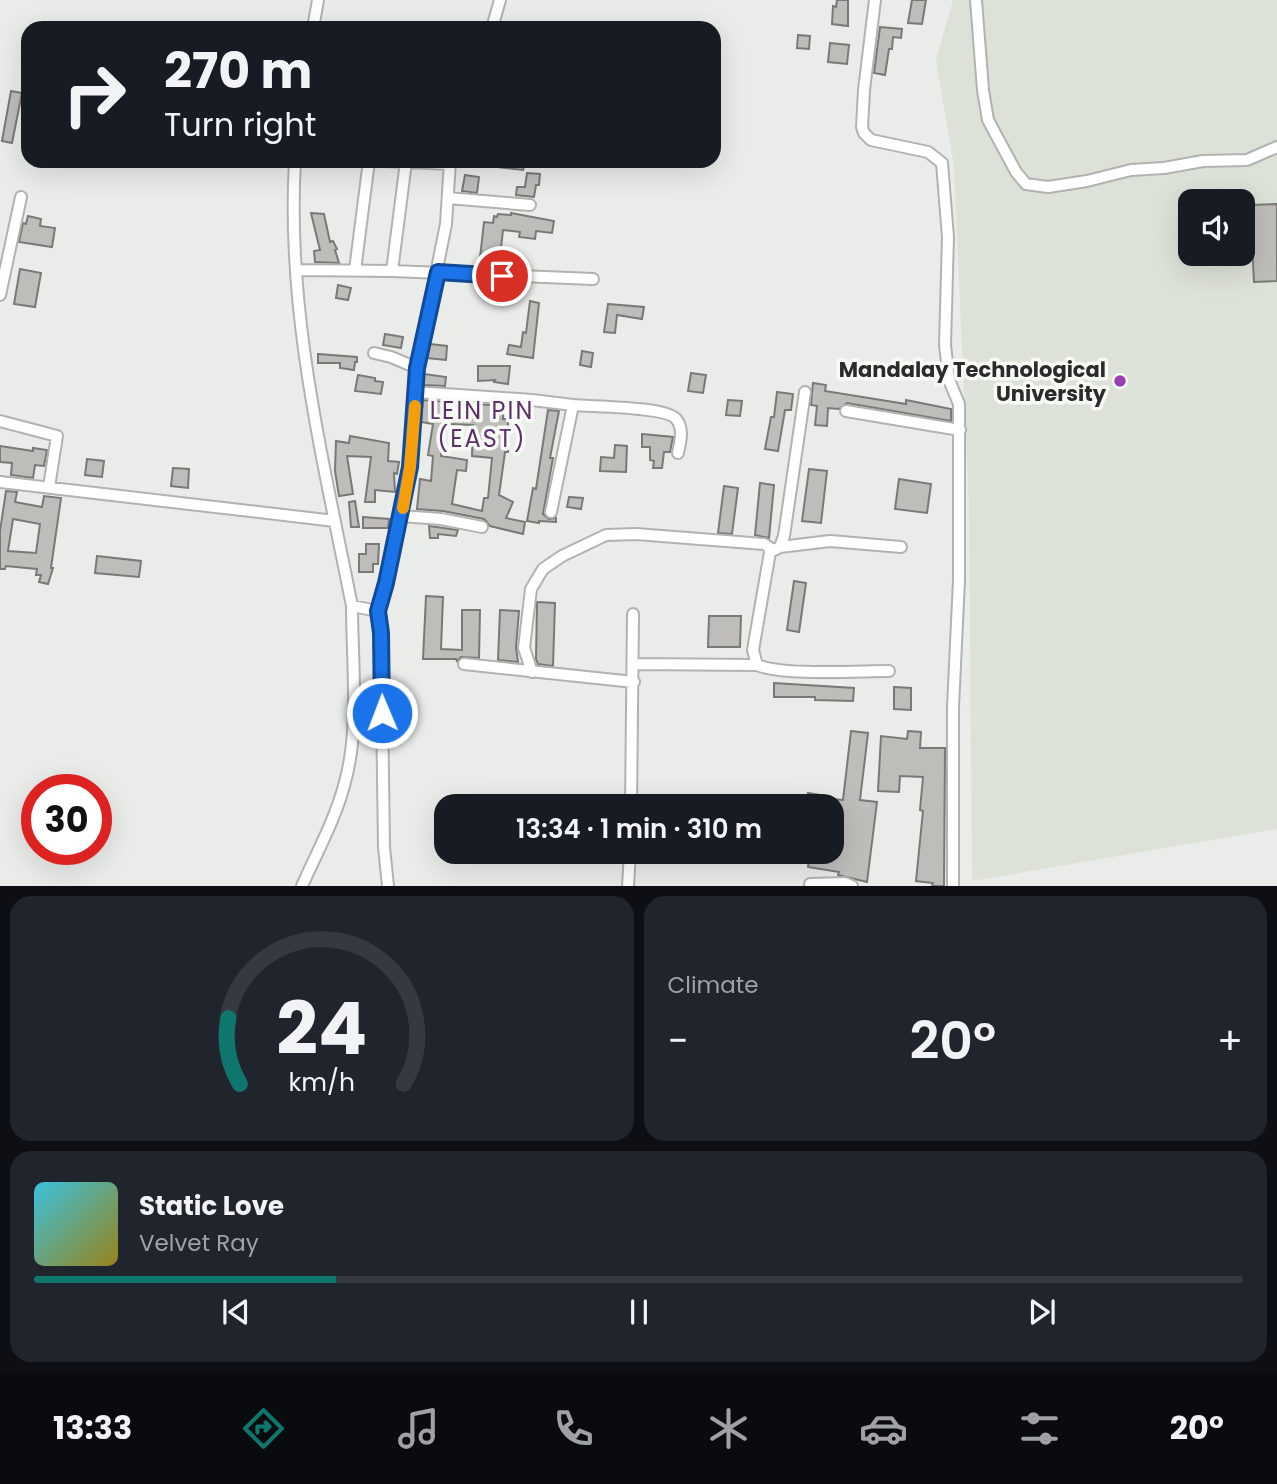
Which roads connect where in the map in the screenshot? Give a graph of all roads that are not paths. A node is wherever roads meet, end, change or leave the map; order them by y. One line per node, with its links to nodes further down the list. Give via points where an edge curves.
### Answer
1 (318, 0): 5 (street)
2 (500, 0): 6 (street)
3 (875, 0): 28 (street, via 862,127 871,140 928,152 942,163 948,237 944,345 949,380 960,404)
4 (976, 0): 7 (street, via 988,120 1027,184 1048,187 1203,160 1247,160)
5 (314, 21)
6 (494, 21)
7 (1277, 147)
8 (295, 168): 15 (street)
9 (368, 168): 16 (street)
10 (405, 168): 17 (street)
11 (450, 168): 13 (street)
12 (21, 197): 20 (street)
13 (448, 198): 14 (street); 18 (street)
14 (530, 205)
15 (297, 270): 16 (street); 34 (street, via 306,377)
16 (355, 270): 17 (street)
17 (392, 271): 18 (street)
18 (438, 272): 19 (street); 22 (street)
19 (593, 279)
20 (0, 295)
21 (374, 353): 22 (street)
22 (417, 368): 24 (street)
23 (805, 392): 37 (street, via 784,537)
24 (415, 393): 25 (street); 33 (street, via 412,456)
25 (573, 405): 29 (street, via 672,414 679,422); 32 (street)
26 (846, 411): 28 (street)
27 (0, 421): 31 (street, via 57,436)
28 (960, 430): 54 (street)
29 (678, 453)
30 (0, 482): 31 (street)
31 (49, 487): 34 (street)
32 (551, 512)
33 (401, 516): 35 (street); 39 (street)
34 (335, 521): 38 (street)
35 (482, 527)
36 (901, 547): 37 (street, via 830,541)
37 (775, 549): 43 (street, via 752,650); 45 (street, via 764,544 636,534 606,535 582,545 543,569 531,589 524,648)
38 (352, 606): 39 (street); 50 (street, via 353,735 346,780)
39 (378, 611): 51 (street)
40 (633, 614): 42 (street)
41 (464, 664): 45 (street)
42 (634, 664): 43 (street); 46 (street)
43 (757, 665): 44 (street, via 784,670)
44 (889, 671)
45 (532, 672): 46 (street)
46 (634, 682): 47 (street)
47 (631, 794)
48 (629, 864): 52 (street)
49 (810, 884): 53 (street)
50 (302, 886)
51 (388, 886)
52 (628, 886)
53 (852, 886)
54 (953, 886)

